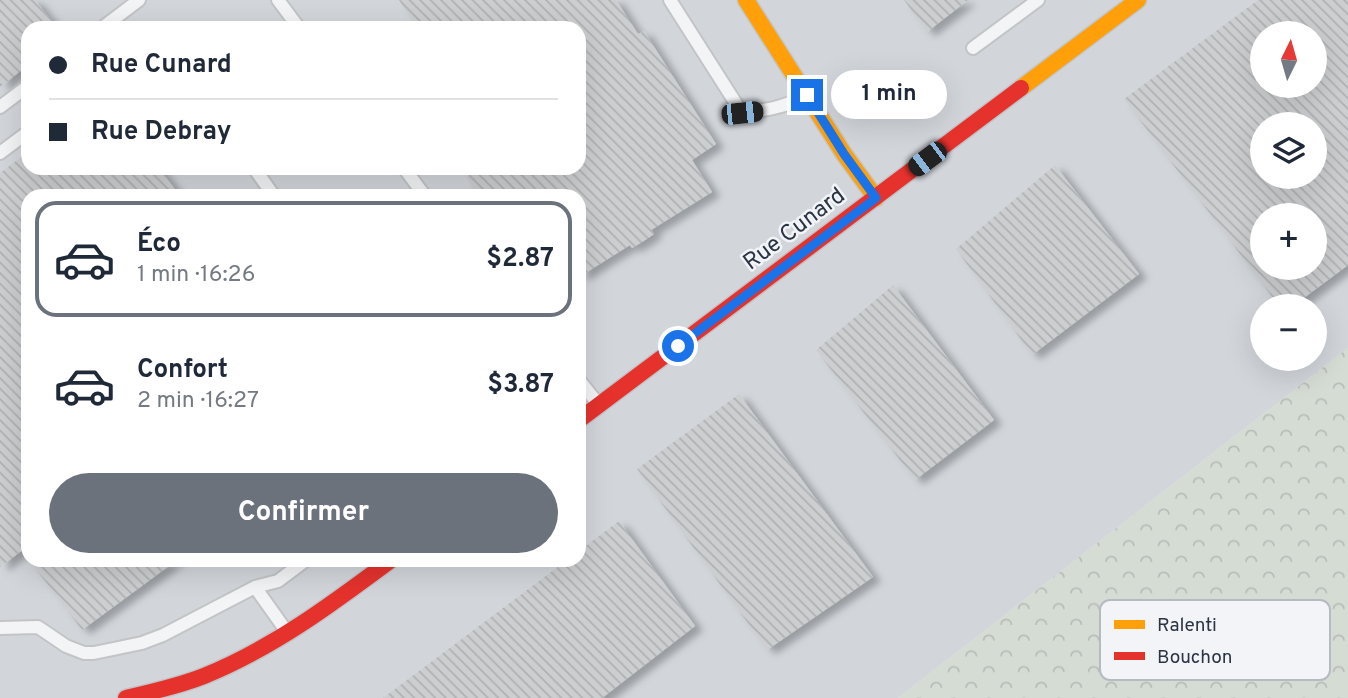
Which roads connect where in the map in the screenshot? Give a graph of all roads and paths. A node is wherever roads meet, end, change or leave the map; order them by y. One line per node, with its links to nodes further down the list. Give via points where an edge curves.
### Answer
1 (139, 0): 7 (lane)
2 (278, 0): 8 (lane)
3 (670, 0): 11 (lane, via 742,113 783,106)
4 (746, 0): 11 (street)
5 (1038, 0): 9 (lane)
6 (1138, 0): 15 (street, Rue Cunard)
7 (111, 21)
8 (294, 21)
9 (973, 48)
10 (21, 91): 12 (lane)
11 (807, 95): 15 (street)
12 (0, 107)
13 (21, 137): 14 (lane)
14 (0, 153)
15 (876, 198): 17 (street, Rue Cunard)
16 (586, 389): 17 (lane)
17 (599, 405): 18 (street, Rue Cunard)
18 (586, 415)
19 (297, 567): 21 (lane, via 278,581)
20 (381, 567): 23 (street)
21 (255, 587): 22 (lane, via 163,635 94,653 66,646 38,627); 23 (lane)
22 (0, 628)
23 (289, 634): 24 (street, via 200,678)
24 (128, 698)

